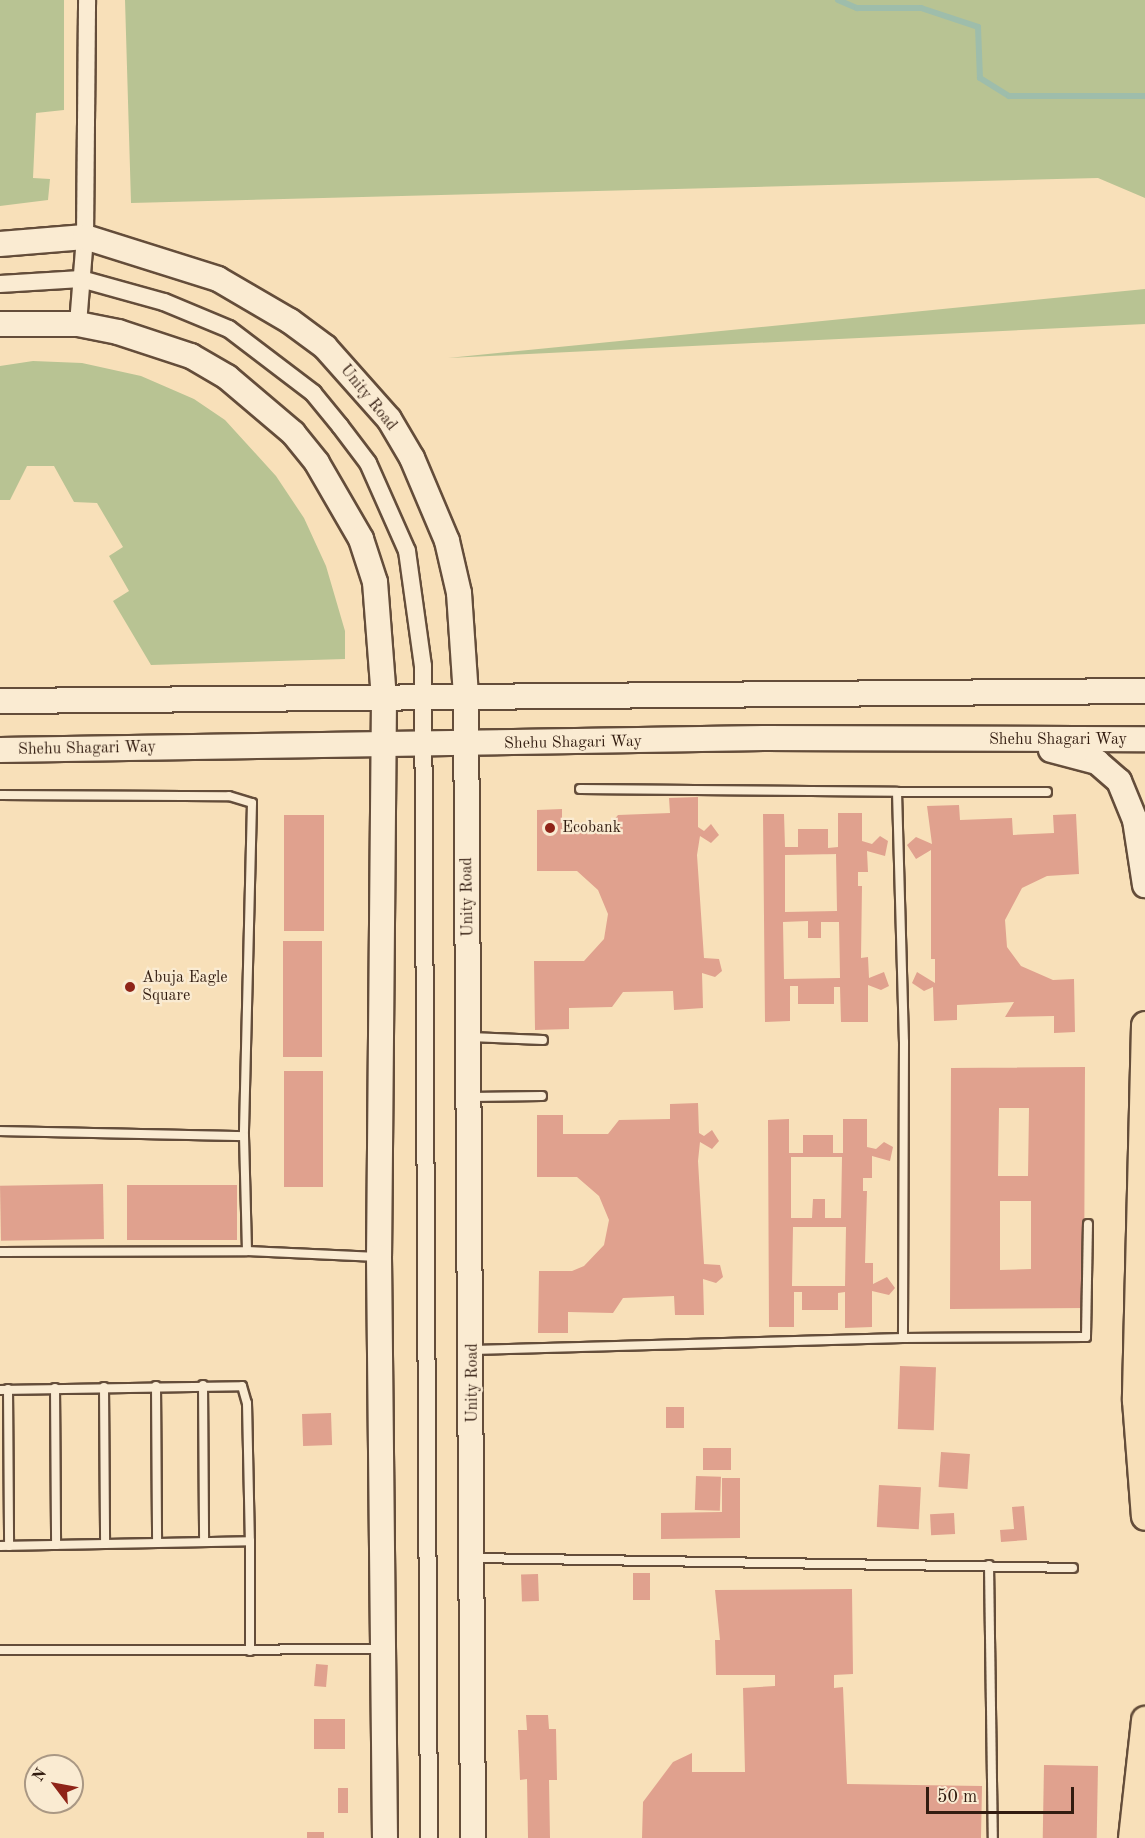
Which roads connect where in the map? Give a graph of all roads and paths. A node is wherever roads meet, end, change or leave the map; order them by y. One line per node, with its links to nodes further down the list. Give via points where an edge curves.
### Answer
1 (87, 0): 2 (street)
2 (85, 237): 3 (street, Unity Road); 4 (street); 9 (street, Unity Road, via 218,279 254,297 325,347 389,419 412,458 447,541 459,593)
3 (0, 244)
4 (81, 279): 5 (street); 7 (street); 10 (street, via 164,302 229,329 313,393 368,463 408,551 417,594)
5 (0, 284)
6 (0, 324): 7 (street)
7 (78, 324): 11 (street, via 191,356 227,377 293,433 338,495 361,539 375,582 381,620)
8 (1145, 691): 9 (street)
9 (466, 697): 10 (street); 17 (street, Unity Road)
10 (424, 698): 11 (street); 16 (street)
11 (384, 699): 12 (street); 15 (street)
12 (0, 701)
13 (1145, 739): 14 (street, Shehu Shagari Way)
14 (1017, 741): 17 (street, Shehu Shagari Way, via 764,738); 23 (street, via 1082,756 1119,781 1136,820)
15 (384, 745): 16 (street, Shehu Shagari Way); 18 (street, Shehu Shagari Way); 34 (street)
16 (423, 745): 17 (street, Shehu Shagari Way); 57 (street)
17 (467, 745): 25 (street, Unity Road)
18 (0, 750)
19 (580, 789): 20 (lane)
20 (897, 792): 21 (lane); 35 (lane, via 904,1042)
21 (1047, 792)
22 (0, 795): 30 (lane, via 229,796 252,803)
23 (1145, 885)
24 (1145, 1025): 42 (main road, via 1136,1400)
25 (469, 1037): 26 (lane); 28 (street, Unity Road)
26 (543, 1040)
27 (542, 1096): 28 (lane)
28 (470, 1097): 36 (street, Unity Road)
29 (0, 1131): 30 (lane)
30 (244, 1136): 32 (lane)
31 (1088, 1224): 35 (lane, via 1086,1337)
32 (247, 1251): 33 (lane); 34 (lane)
33 (0, 1252)
34 (379, 1257): 52 (street)
35 (903, 1338): 36 (lane)
36 (473, 1350): 49 (street, Unity Road)
37 (203, 1385): 38 (lane); 43 (lane, via 242,1386 245,1394); 44 (lane)
38 (156, 1386): 39 (lane); 45 (lane)
39 (104, 1387): 40 (lane); 46 (lane)
40 (55, 1389): 41 (lane); 47 (lane)
41 (4, 1390): 48 (lane)
42 (1145, 1516)
43 (250, 1541): 44 (lane); 54 (lane)
44 (204, 1542): 45 (lane)
45 (157, 1543): 46 (lane)
46 (105, 1544): 47 (lane)
47 (56, 1545): 48 (lane)
48 (5, 1546)
49 (473, 1558): 50 (lane); 58 (street, Unity Road)
50 (989, 1565): 51 (lane); 59 (lane)
51 (1073, 1568)
52 (383, 1649): 54 (lane); 56 (street)
53 (0, 1650): 54 (lane)
54 (250, 1651)
55 (1145, 1720): 60 (main road)
56 (385, 1838)
57 (429, 1838)
58 (473, 1838)
59 (993, 1838)
60 (1132, 1838)

